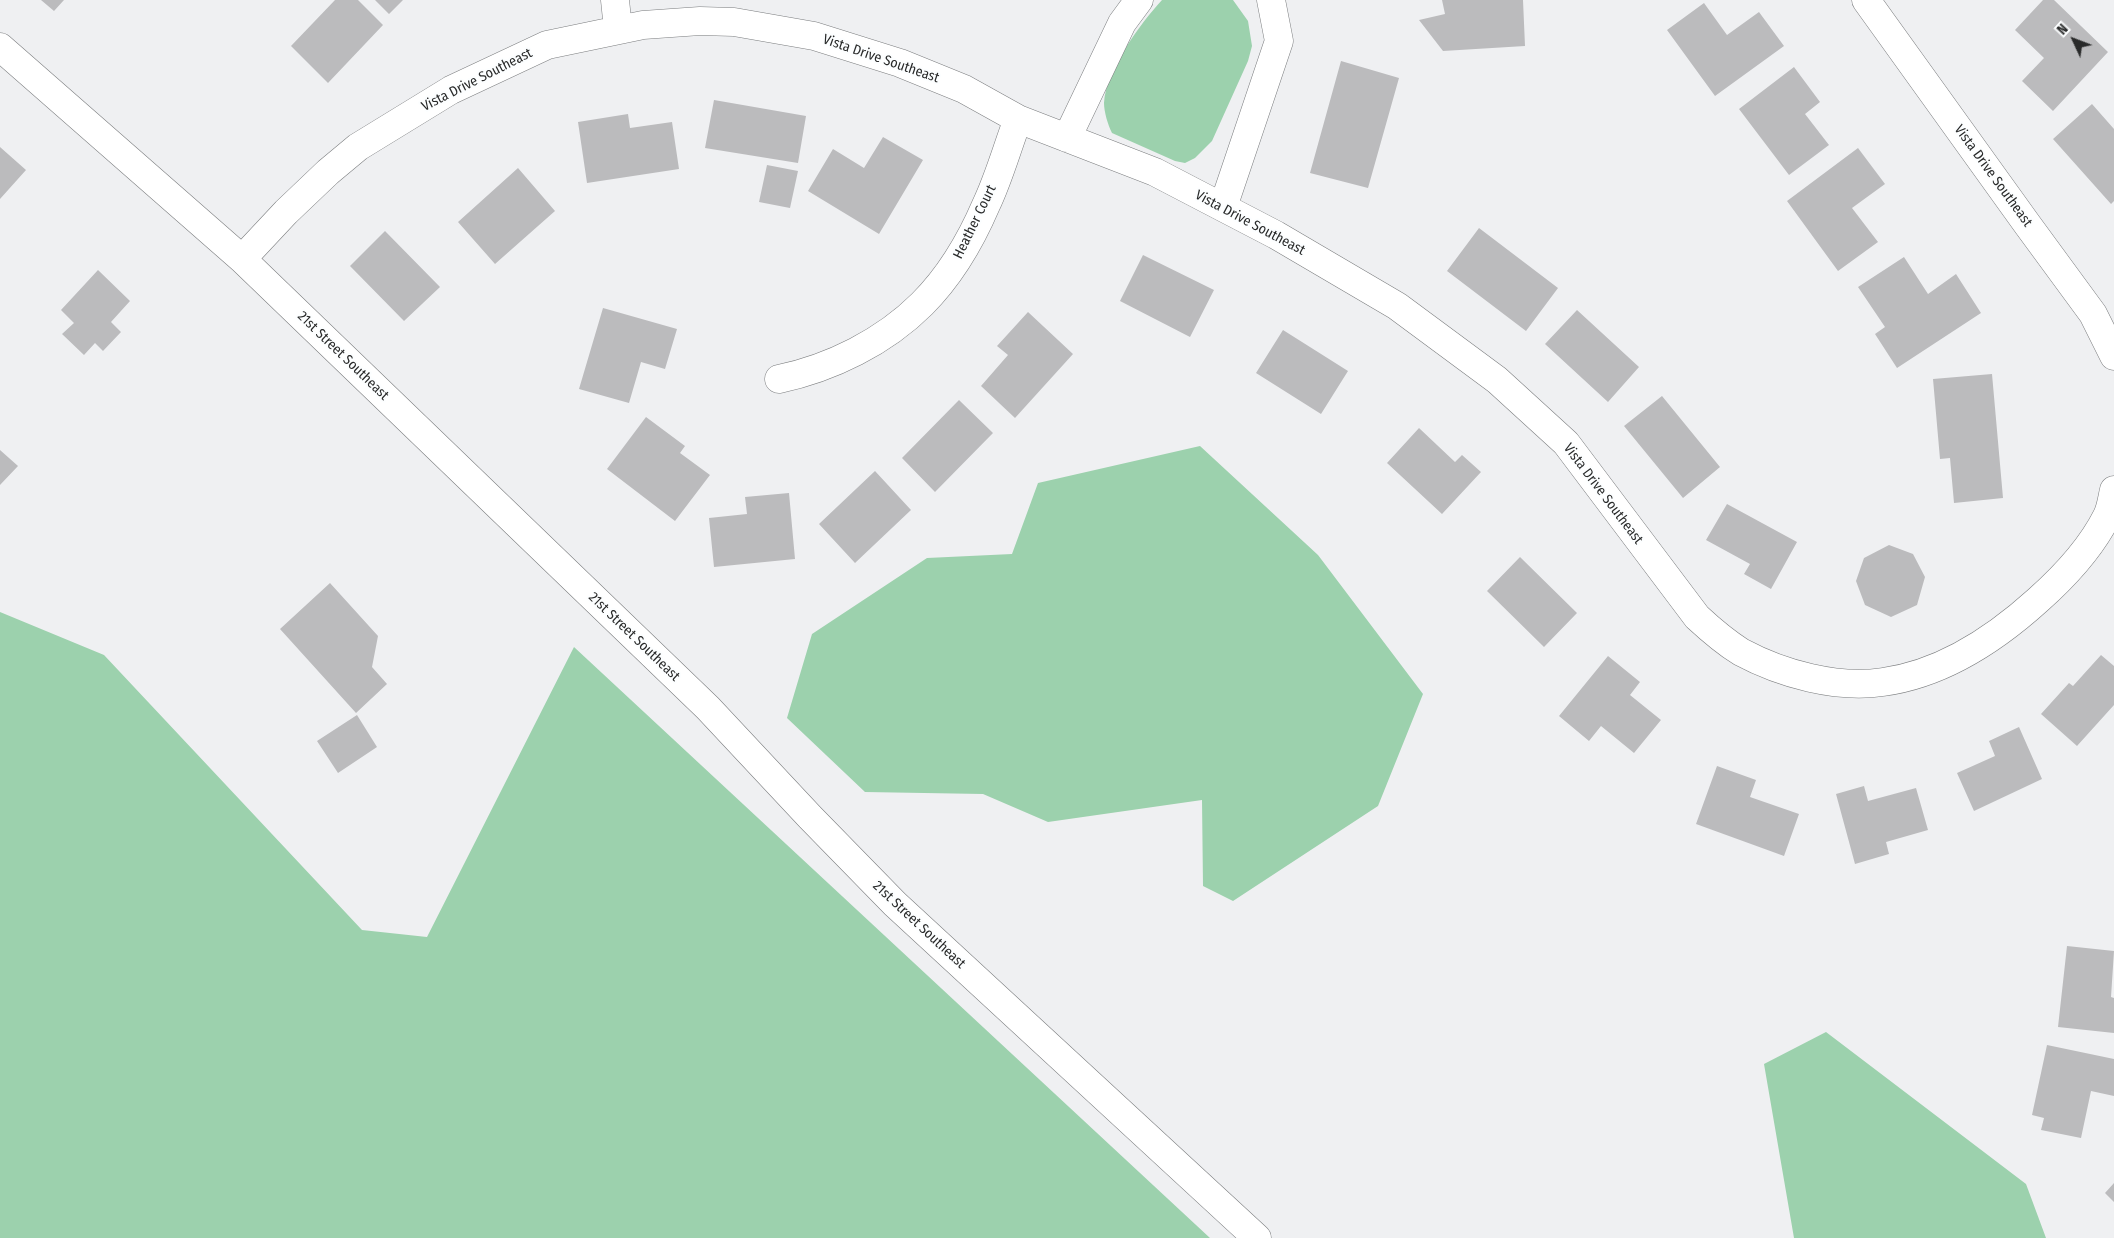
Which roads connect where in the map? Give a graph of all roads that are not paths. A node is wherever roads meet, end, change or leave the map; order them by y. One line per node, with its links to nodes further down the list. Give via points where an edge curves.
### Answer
1 (615, 0): 5 (street)
2 (1139, 0): 8 (street, via 1122,22)
3 (1271, 0): 9 (street, via 1279,41)
4 (1866, 0): 11 (street, Vista Drive Southeast, via 2093,314)
5 (618, 30): 7 (street, Vista Drive Southeast, via 643,25 734,22 814,36 900,63 964,90); 10 (street, Vista Drive Southeast, via 547,45 451,90 358,148 328,172)
6 (0, 47): 10 (street, 21st Street Southeast)
7 (1018, 119): 8 (street, Vista Drive Southeast); 12 (street, Heather Court, via 986,205 957,260 923,304 880,338 831,363)
8 (1067, 138): 9 (street, Vista Drive Southeast, via 1155,172)
9 (1224, 208): 13 (street, Vista Drive Southeast, via 1397,306 1497,380 1566,443 1697,617 1716,635 1742,652 1774,667 1849,684 1883,682 1925,671 1966,654 1995,635 2058,582 2090,544 2108,514)
10 (242, 259): 14 (street, 21st Street Southeast, via 708,708 895,904)
11 (2114, 356)
12 (779, 380)
13 (2114, 490)
14 (1258, 1238)

